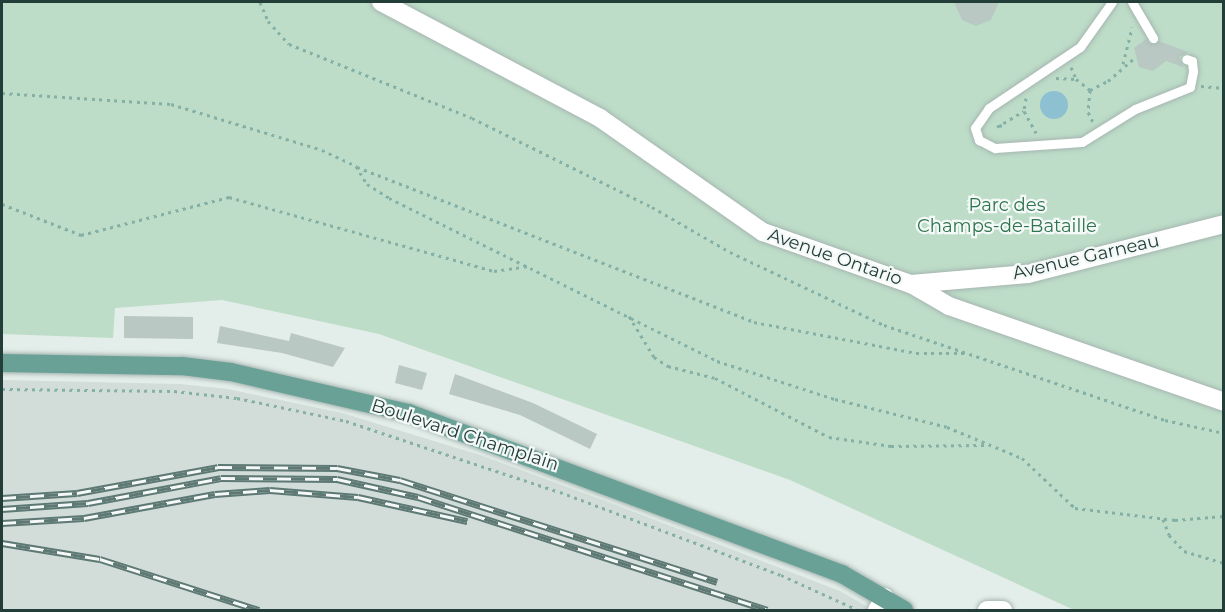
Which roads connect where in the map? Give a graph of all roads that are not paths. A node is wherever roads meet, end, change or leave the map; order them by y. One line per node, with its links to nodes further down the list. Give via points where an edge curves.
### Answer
1 (381, 2): 7 (street, Avenue Ontario, via 600,117 763,232)
2 (1112, 2): 5 (lane, via 1074,50 989,108 980,117 976,134 995,148 1082,142 1190,87 1193,71 1191,61)
3 (1132, 2): 4 (lane)
4 (1153, 38)
5 (1186, 59)
6 (1224, 224): 7 (street, Avenue Garneau, via 1028,274)
7 (911, 284): 9 (street, Avenue Ontario, via 949,306)
8 (2, 363): 10 (main road, Boulevard Champlain, via 182,366 345,396 439,423 843,574)
9 (1224, 402)
10 (881, 604): 11 (main road, Boulevard Champlain)
11 (904, 610)
12 (987, 610): 13 (street)
13 (1002, 610)

